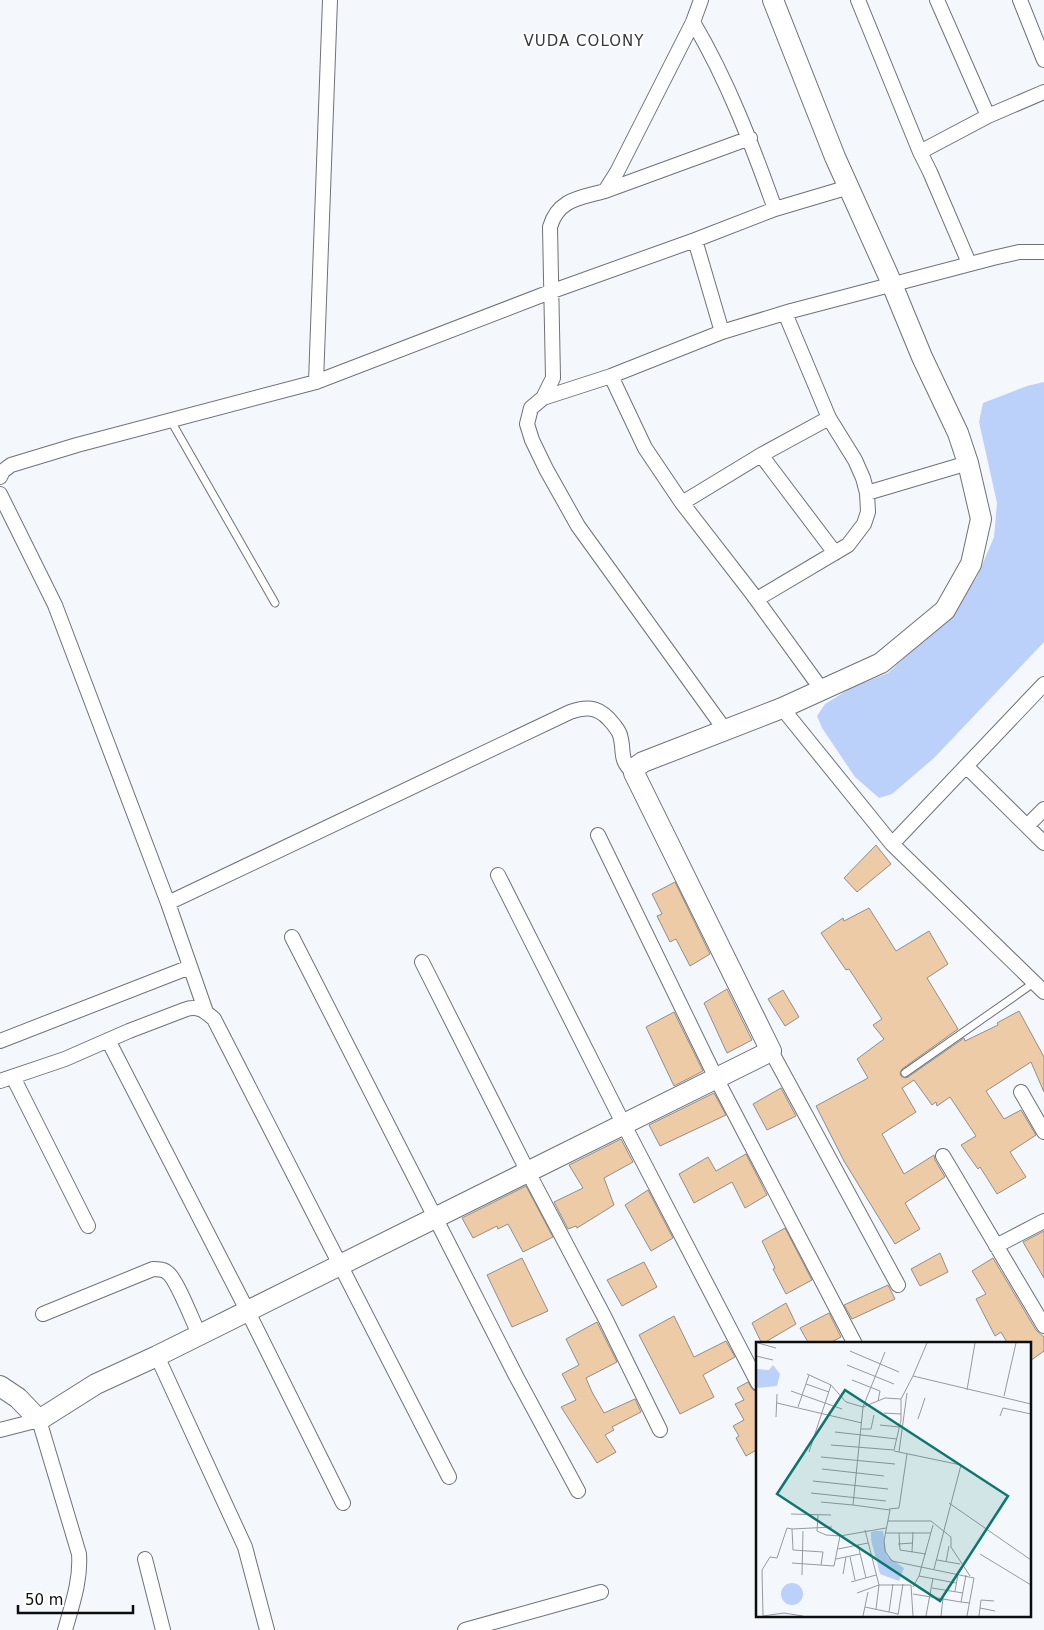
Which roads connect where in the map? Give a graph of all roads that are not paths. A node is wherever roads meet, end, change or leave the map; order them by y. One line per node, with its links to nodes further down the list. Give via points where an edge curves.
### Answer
1 (330, 0): 24 (street)
2 (701, 0): 7 (street)
3 (773, 0): 13 (street)
4 (858, 0): 12 (street)
5 (937, 0): 10 (street)
6 (1020, 0): 8 (street)
7 (693, 22): 11 (street); 14 (street)
8 (1044, 60)
9 (1044, 92): 10 (street)
10 (988, 116): 12 (street)
11 (750, 138): 14 (street); 15 (street)
12 (920, 152): 18 (street)
13 (849, 187): 15 (street); 19 (street)
14 (605, 191): 20 (street, via 565,203 552,218)
15 (775, 209): 16 (street)
16 (695, 240): 20 (street); 22 (street)
17 (1044, 252): 18 (street, via 1019,252)
18 (969, 263): 19 (street)
19 (892, 285): 21 (street); 29 (street, via 958,433)
20 (550, 292): 24 (street); 25 (street, via 553,378)
21 (784, 313): 22 (street); 26 (street)
22 (722, 332): 23 (street)
23 (611, 376): 25 (street); 33 (street, via 645,448)
24 (316, 382): 27 (street)
25 (543, 398): 40 (street, via 531,408 528,424 546,469 578,526)
26 (829, 418): 28 (street); 31 (street, via 855,460)
27 (171, 421): 30 (street, via 12,465 3,471); 36 (lane)
28 (761, 455): 33 (street); 34 (street)
29 (968, 463): 31 (street); 38 (street, via 981,520 971,564 945,610 881,663)
30 (0, 478)
31 (866, 493): 34 (street, via 868,512 864,524 848,545)
32 (0, 494): 49 (street, via 55,604)
33 (682, 503): 35 (street)
34 (835, 553): 35 (street)
35 (757, 599): 38 (street)
36 (275, 603)
37 (1044, 684): 41 (street)
38 (822, 690): 39 (street)
39 (782, 708): 40 (street); 46 (street)
40 (726, 730): 42 (street, via 643,762)
41 (966, 766): 44 (street); 46 (street)
42 (634, 773): 49 (street, via 625,764 620,734 606,714 584,707); 57 (street)
43 (1044, 809): 44 (street)
44 (1027, 826): 47 (street)
45 (598, 835): 59 (street)
46 (892, 844): 53 (street)
47 (1044, 844)
48 (498, 875): 62 (street)
49 (168, 903): 52 (street)
50 (292, 937): 66 (street)
51 (422, 962): 65 (street)
52 (190, 967): 54 (street); 56 (street)
53 (1039, 987): 58 (lane)
54 (206, 1012): 55 (street, via 191,1007); 70 (street, via 214,1019)
55 (108, 1040): 60 (street); 72 (street)
56 (0, 1041)
57 (771, 1051): 59 (street); 71 (street)
58 (905, 1073)
59 (716, 1078): 62 (street); 76 (street)
60 (7, 1079): 68 (street)
61 (1021, 1092): 63 (street)
62 (624, 1125): 65 (street); 78 (street)
63 (1044, 1132)
64 (943, 1156): 69 (street)
65 (528, 1172): 66 (street); 82 (street)
66 (436, 1218): 70 (street); 84 (street)
67 (1044, 1221): 69 (street)
68 (88, 1226)
69 (996, 1246): 74 (street)
70 (341, 1264): 72 (street); 83 (street)
71 (898, 1286)
72 (247, 1310): 75 (street); 85 (street)
73 (43, 1314): 75 (street, via 158,1269 173,1278)
74 (1044, 1326)
75 (199, 1334): 77 (street)
76 (854, 1342)
77 (157, 1356): 80 (street, via 96,1384); 90 (street, via 245,1547)
78 (756, 1379)
79 (0, 1386): 80 (street, via 18,1398)
80 (39, 1420): 81 (street); 88 (street, via 79,1554 78,1584)
81 (0, 1430)
82 (660, 1430)
83 (449, 1477)
84 (578, 1491)
85 (343, 1503)
86 (145, 1559): 89 (street)
87 (600, 1592): 91 (street)
88 (64, 1630)
89 (163, 1630)
90 (266, 1630)
91 (464, 1630)

